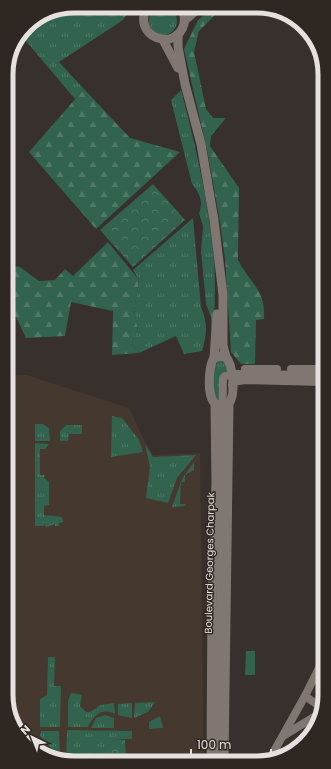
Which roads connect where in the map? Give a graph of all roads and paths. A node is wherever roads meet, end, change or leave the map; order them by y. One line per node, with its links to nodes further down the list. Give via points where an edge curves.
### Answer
1 (144, 13): 6 (main road, via 145,28 156,38)
2 (184, 13): 4 (main road)
3 (193, 13): 4 (main road)
4 (185, 20): 5 (main road)
5 (178, 34): 6 (main road); 7 (main road)
6 (163, 40): 7 (main road, via 170,49)
7 (185, 84): 8 (main road, via 201,144)
8 (220, 269): 9 (main road, via 223,345); 10 (main road)
9 (226, 357): 10 (main road); 13 (main road, via 230,363)
10 (214, 358): 15 (main road, via 210,367 210,397)
11 (318, 369): 13 (street)
12 (318, 375): 13 (street)
13 (232, 376): 14 (street, via 233,382); 15 (main road, via 232,396)
14 (318, 382)
15 (222, 404): 24 (main road, Boulevard Georges Charpak, via 212,597); 25 (street, Boulevard Georges Charpak); 26 (main road, Boulevard Georges Charpak)
16 (318, 670): 17 (street)
17 (305, 696): 18 (street); 20 (street)
18 (317, 705)
19 (313, 718): 21 (street)
20 (291, 722): 21 (street); 22 (street)
21 (298, 727): 22 (street)
22 (283, 736): 23 (street)
23 (273, 754)
24 (211, 756)
25 (218, 756)
26 (224, 756)

